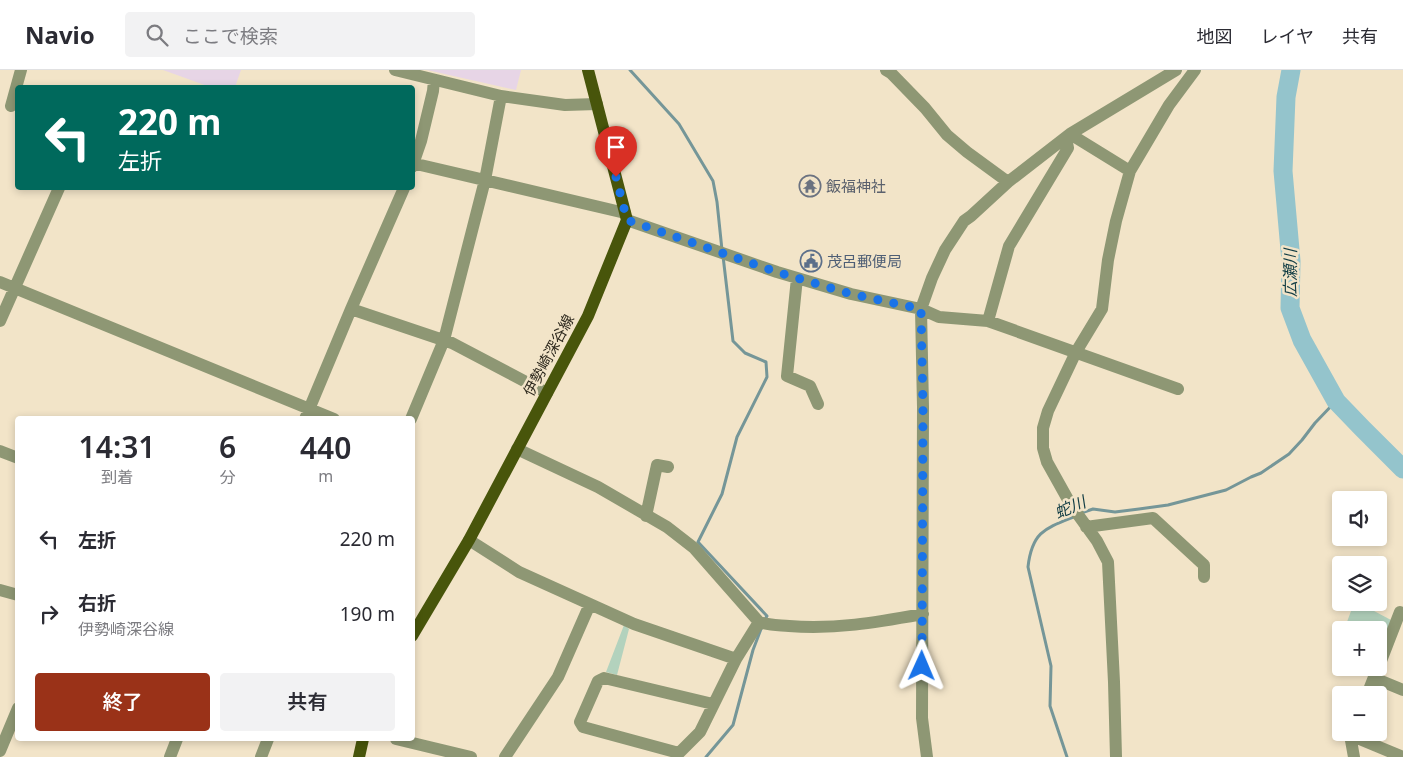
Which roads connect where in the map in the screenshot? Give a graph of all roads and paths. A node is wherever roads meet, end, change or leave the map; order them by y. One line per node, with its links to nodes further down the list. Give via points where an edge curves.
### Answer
1 (21, 70): 8 (street)
2 (395, 70): 7 (street)
3 (588, 70): 11 (main road)
4 (1176, 70): 13 (street)
5 (1195, 70): 16 (street, via 1169,105)
6 (890, 71): 18 (street, via 947,135)
7 (434, 80): 10 (street); 14 (street)
8 (16, 85)
9 (15, 88): 12 (street)
10 (501, 96): 11 (street, via 565,105); 17 (street)
11 (597, 104): 21 (main road)
12 (9, 106)
13 (1068, 136): 16 (street); 18 (street); 28 (street, via 1068,148 1009,246)
14 (415, 157)
15 (415, 164): 17 (street)
16 (1130, 171): 30 (street, via 1108,260 1102,309)
17 (486, 180): 21 (street); 29 (street)
18 (1008, 182): 26 (street, via 964,221 945,250)
19 (58, 190): 24 (street)
20 (403, 190): 25 (street)
21 (626, 216): 22 (street); 32 (main road, 伊勢崎深谷線, via 618,246 588,316)
22 (797, 278): 26 (street); 33 (street, via 787,376 810,386)
23 (0, 282): 24 (street)
24 (15, 288): 27 (street); 34 (street)
25 (351, 309): 29 (street); 34 (street)
26 (921, 309): 28 (street, via 939,317); 47 (street)
27 (0, 321)
28 (988, 321): 30 (street)
29 (444, 340): 32 (street); 35 (street)
30 (1076, 352): 31 (street); 41 (street, via 1048,411 1043,428 1043,448 1047,462)
31 (1178, 389)
32 (547, 393): 36 (main road, 伊勢崎深谷線)
33 (818, 404)
34 (307, 414)
35 (412, 416)
36 (517, 449): 40 (street, via 598,487); 42 (main road, 伊勢崎深谷線)
37 (0, 451): 38 (street)
38 (15, 457)
39 (668, 467): 40 (street, via 657,465)
40 (646, 516): 49 (street, via 694,548)
41 (1086, 527): 43 (street, via 1154,518 1204,565); 71 (street, via 1108,562)
42 (469, 540): 46 (street, via 519,572); 50 (main road, 伊勢崎深谷線)
43 (1204, 577)
44 (0, 590): 45 (street)
45 (15, 594)
46 (590, 604): 52 (street, via 634,624); 69 (street, via 558,677)
47 (923, 614): 49 (street, via 861,625 809,628); 70 (street, via 922,718)
48 (1403, 614): 51 (street, via 1400,612)
49 (758, 622): 52 (street)
50 (415, 631)
51 (1387, 645)
52 (736, 659): 55 (street)
53 (1385, 676): 54 (street)
54 (1403, 690)
55 (713, 704): 64 (street, via 700,732); 64 (street, via 604,678 598,681 580,722 583,727)
56 (15, 715): 63 (street)
57 (177, 741): 65 (street)
58 (267, 741): 66 (street)
59 (362, 741): 67 (main road)
60 (404, 741): 68 (street)
61 (1351, 741): 72 (street)
62 (1366, 741): 73 (street)
63 (0, 751)
64 (677, 755)
65 (170, 757)
66 (260, 757)
67 (358, 757)
68 (471, 757)
69 (505, 757)
70 (927, 757)
71 (1116, 757)
72 (1354, 757)
73 (1403, 757)

